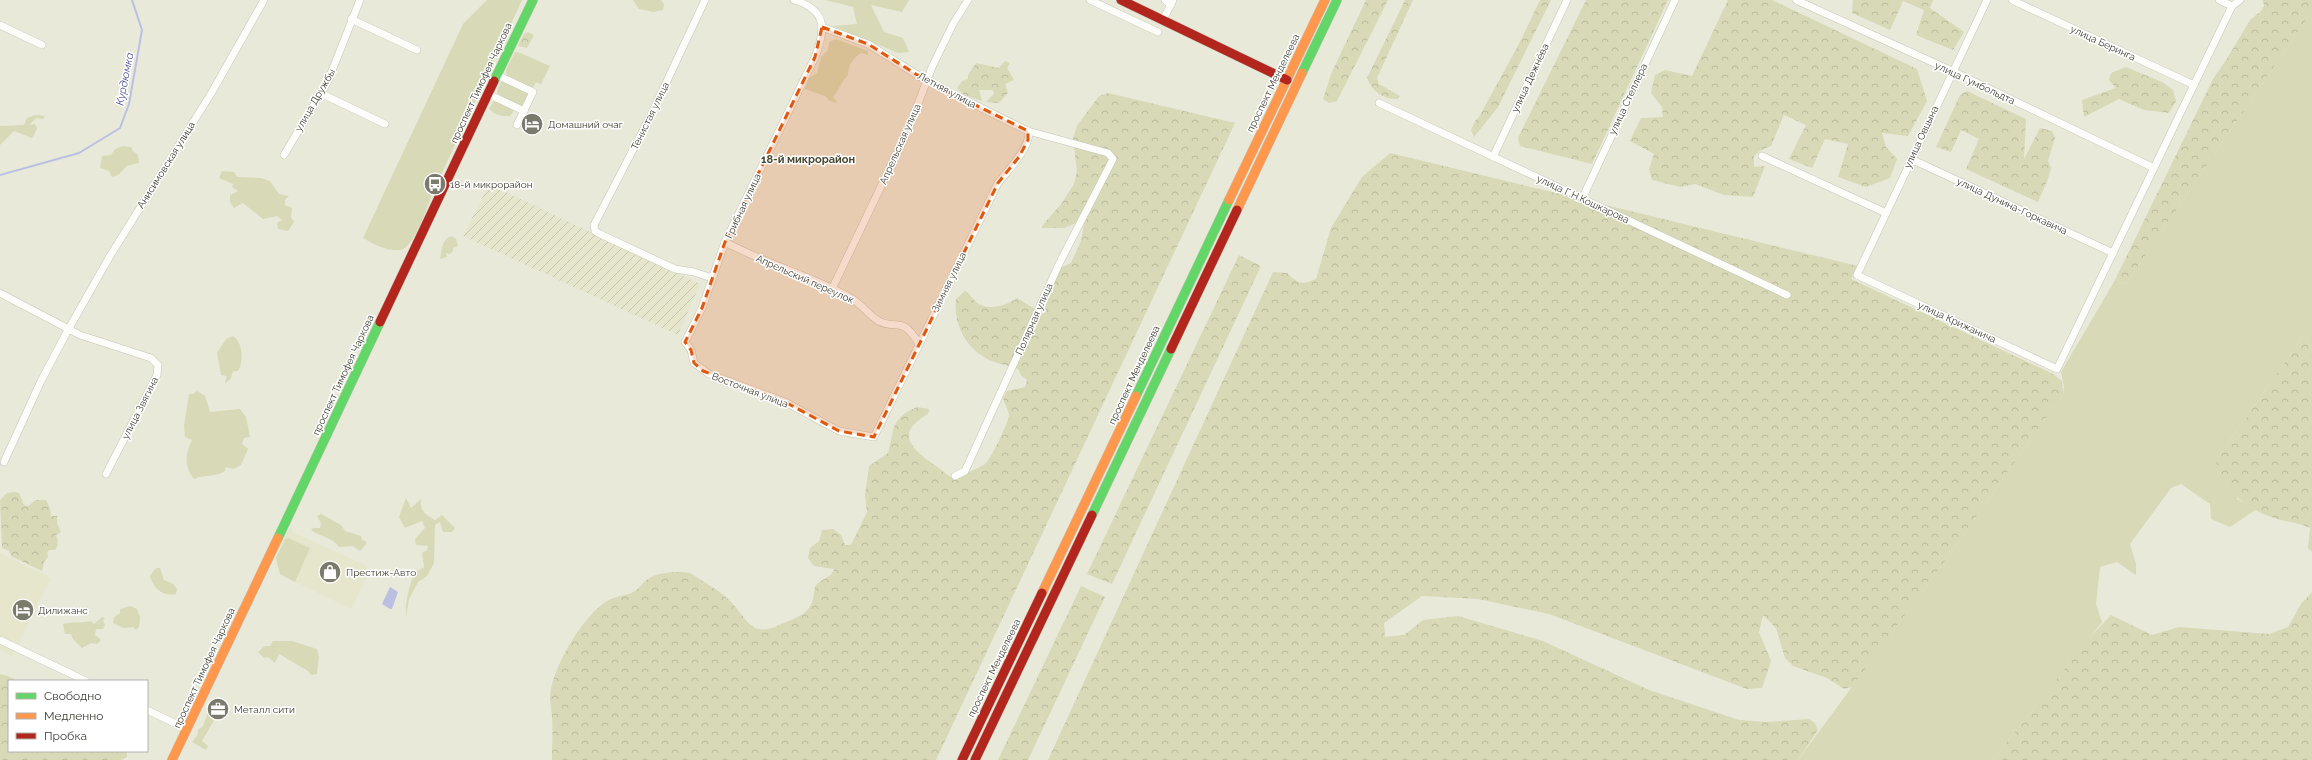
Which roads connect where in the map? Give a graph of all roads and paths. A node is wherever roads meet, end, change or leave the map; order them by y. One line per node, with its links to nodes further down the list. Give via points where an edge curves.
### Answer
1 (264, 0): 55 (street, Анисимовская улица, via 212,92 110,256)
2 (360, 0): 21 (street, улица Дружбы)
3 (532, 0): 29 (main road, проспект Тимофея Чаркова)
4 (705, 0): 51 (street, Тенистая улица, via 651,115 594,225 595,231 675,269)
5 (794, 0): 24 (street, via 817,12)
6 (968, 0): 31 (street, Апрельская улица, via 948,34)
7 (1090, 0): 25 (street)
8 (1121, 0): 22 (main road)
9 (1165, 0): 19 (street)
10 (1325, 0): 30 (main road, проспект Менделеева)
11 (1337, 0): 63 (main road)
12 (1567, 0): 42 (street, улица Дежнёва)
13 (1675, 0): 46 (street, улица Стеллера)
14 (1796, 0): 28 (street, улица Гумбольдта)
15 (1987, 0): 28 (street, улица Овцына)
16 (2012, 0): 32 (street, улица Беринга)
17 (2219, 0): 20 (street)
18 (2240, 0): 20 (street)
19 (1172, 3): 22 (street)
20 (2232, 6): 32 (street)
21 (351, 19): 27 (street); 33 (street, улица Дружбы, via 335,66)
22 (1163, 20): 30 (main road)
23 (0, 25): 26 (street)
24 (822, 27): 31 (street, Летняя улица, via 868,44); 48 (street, Грибная улица, via 815,57)
25 (1158, 32)
26 (42, 46)
27 (417, 50)
28 (1952, 71): 44 (street, улица Овцына); 45 (street, улица Гумбольдта)
29 (497, 75): 34 (main road, проспект Тимофея Чаркова); 36 (street, via 533,92)
30 (1287, 80): 62 (main road, проспект Менделеева)
31 (927, 81): 39 (street, Летняя улица); 52 (street, Апрельская улица, via 893,162)
32 (2194, 85): 45 (street)
33 (320, 93): 37 (street); 40 (street, улица Дружбы)
34 (488, 94): 36 (street); 67 (main road, проспект Тимофея Чаркова)
35 (1379, 103): 42 (street, улица Г.Н.Кошкарова)
36 (524, 111): 38 (street)
37 (385, 124)
38 (517, 125)
39 (1028, 131): 43 (street, Летняя улица, via 1108,153); 57 (street, Зимняя улица, via 1028,140 1019,157 998,183)
40 (284, 155)
41 (1762, 156): 47 (street)
42 (1493, 157): 46 (street, улица Г.Н.Кошкарова)
43 (1113, 159): 61 (street, Полярная улица, via 1059,264 965,471)
44 (1911, 159): 47 (street, улица Овцына); 49 (street, улица Дунина-Горкавича)
45 (2154, 168): 49 (street)
46 (1582, 199): 54 (street, улица Г.Н.Кошкарова)
47 (1886, 212): 50 (street, улица Овцына)
48 (725, 242): 51 (street, Грибная улица); 52 (street, Апрельский переулок, via 747,254)
49 (2113, 253): 50 (street, улица Крижанича, via 2057,369)
50 (1857, 275)
51 (712, 278): 56 (street, Грибная улица, via 702,308)
52 (832, 289): 57 (street, Апрельский переулок, via 858,303 878,320 903,326)
53 (0, 293): 55 (street)
54 (1787, 295)
55 (68, 330): 59 (street, Анисимовская улица, via 38,387); 60 (street, улица Звягина, via 151,358 158,365 157,375)
56 (684, 342): 58 (street, Восточная улица, via 691,350 694,363 709,374 785,402 839,431)
57 (919, 344): 58 (street, Зимняя улица)
58 (874, 438)
59 (4, 462)
60 (106, 474)
61 (955, 476)
62 (1057, 561): 63 (main road); 69 (main road, проспект Менделеева)
63 (1067, 566): 70 (main road)
64 (0, 640): 65 (street)
65 (84, 680)
66 (148, 710): 67 (street)
67 (187, 729): 68 (main road, проспект Тимофея Чаркова)
68 (172, 760)
69 (962, 760)
70 (975, 760)

